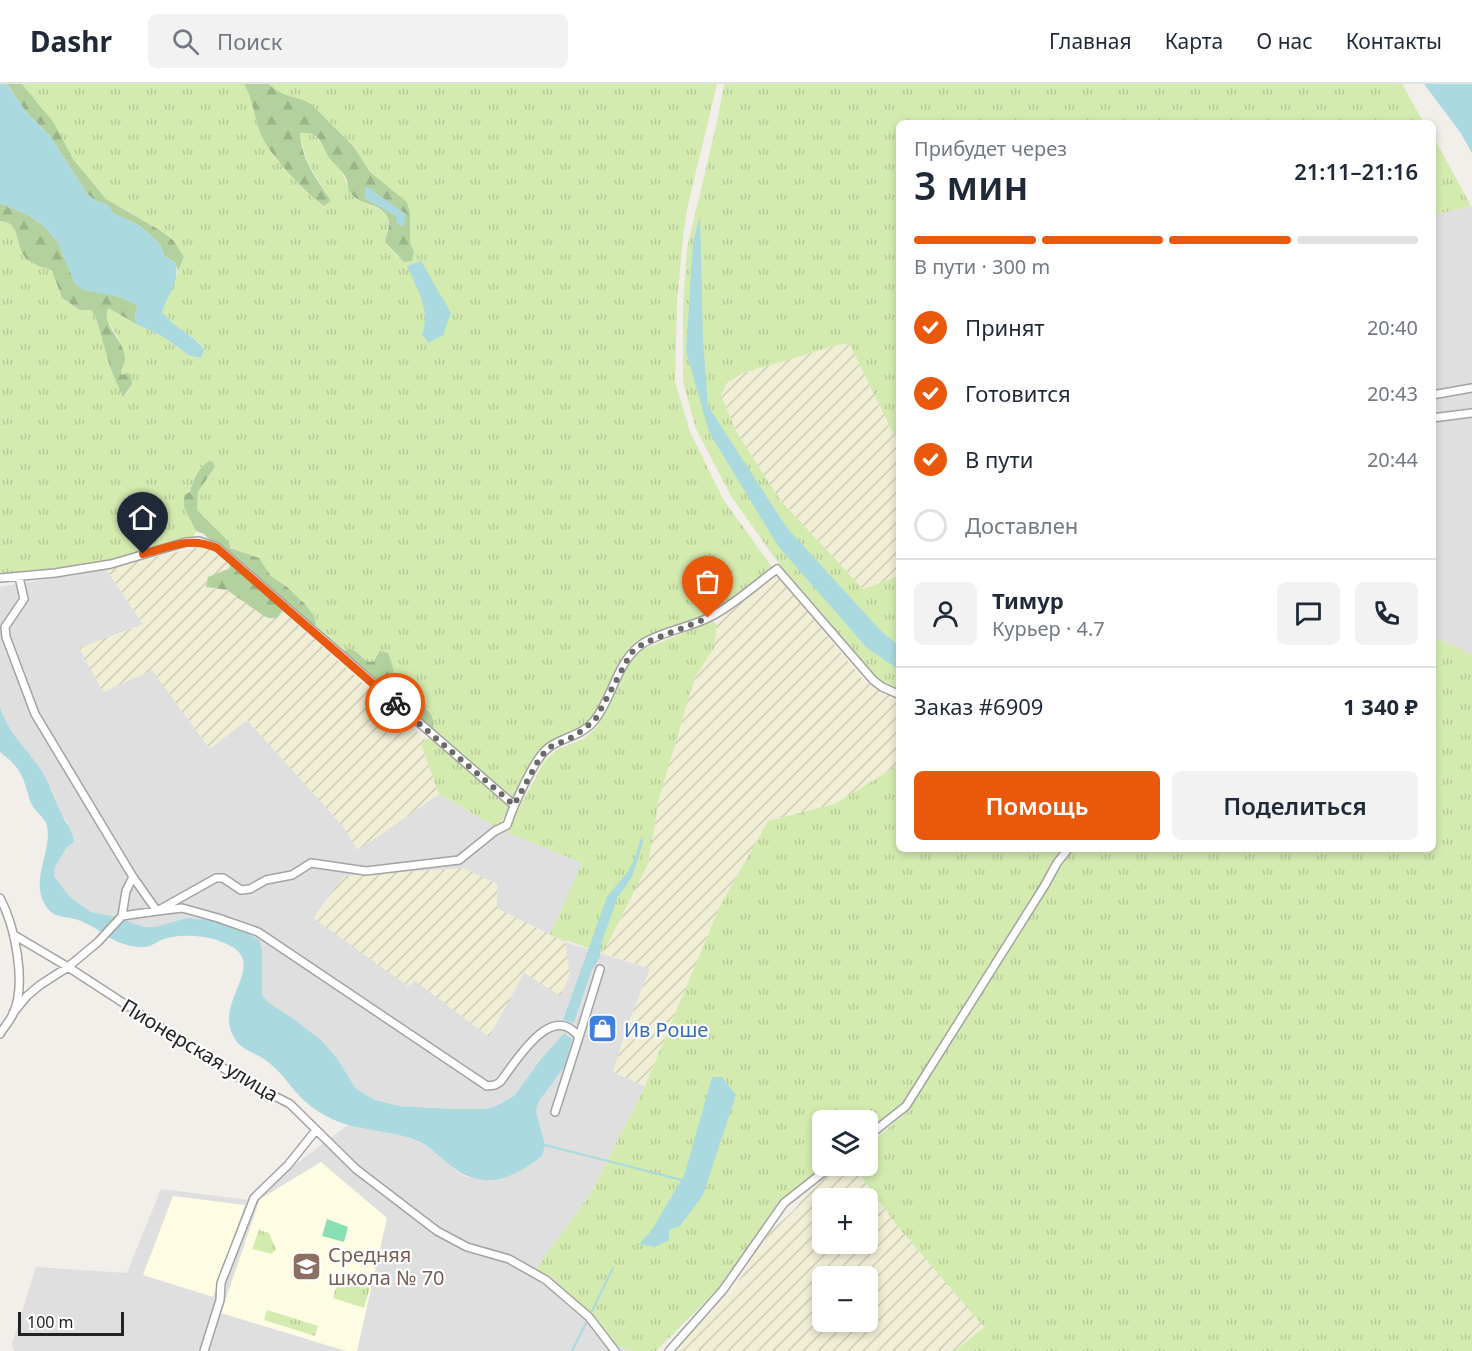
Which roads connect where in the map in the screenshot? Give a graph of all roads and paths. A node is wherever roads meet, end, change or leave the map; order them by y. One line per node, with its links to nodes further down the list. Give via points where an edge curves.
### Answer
1 (1472, 388): 2 (street)
2 (1436, 394)
3 (1472, 413): 4 (street)
4 (1436, 417)
5 (20, 577): 6 (street); 8 (street, via 111,564 186,542 199,541 217,548); 10 (street, via 24,599 5,627 6,638 35,714)
6 (0, 578)
7 (896, 693): 8 (street, via 873,680 777,568 722,610 644,643 631,653 595,720 575,736 548,748)
8 (514, 805): 12 (street, via 507,825 459,860 366,871 311,863 292,875 241,890 223,878 216,878)
9 (1066, 852): 21 (street, via 906,1106)
10 (133, 877): 12 (street); 13 (street)
11 (0, 898): 14 (street)
12 (157, 911): 13 (street); 19 (street, via 182,908 258,932 487,1086 500,1082 533,1039 549,1027 561,1025 573,1029)
13 (122, 915): 15 (street)
14 (14, 936): 15 (street, Пионерская улица); 17 (street, via 18,982)
15 (68, 967): 17 (street, via 27,996); 22 (street, Пионерская улица, via 234,1075 290,1104)
16 (600, 969): 19 (street)
17 (13, 1013): 18 (street)
18 (0, 1034)
19 (579, 1037): 20 (street)
20 (555, 1112)
21 (878, 1128)
22 (316, 1130): 24 (street, via 288,1166 255,1198 221,1283 220,1300); 25 (street, Пионерская улица, via 356,1170 437,1231 467,1247 509,1259 546,1280 590,1317)
23 (818, 1176): 26 (street, via 784,1203 723,1290)
24 (204, 1351)
25 (615, 1351)
26 (669, 1351)

